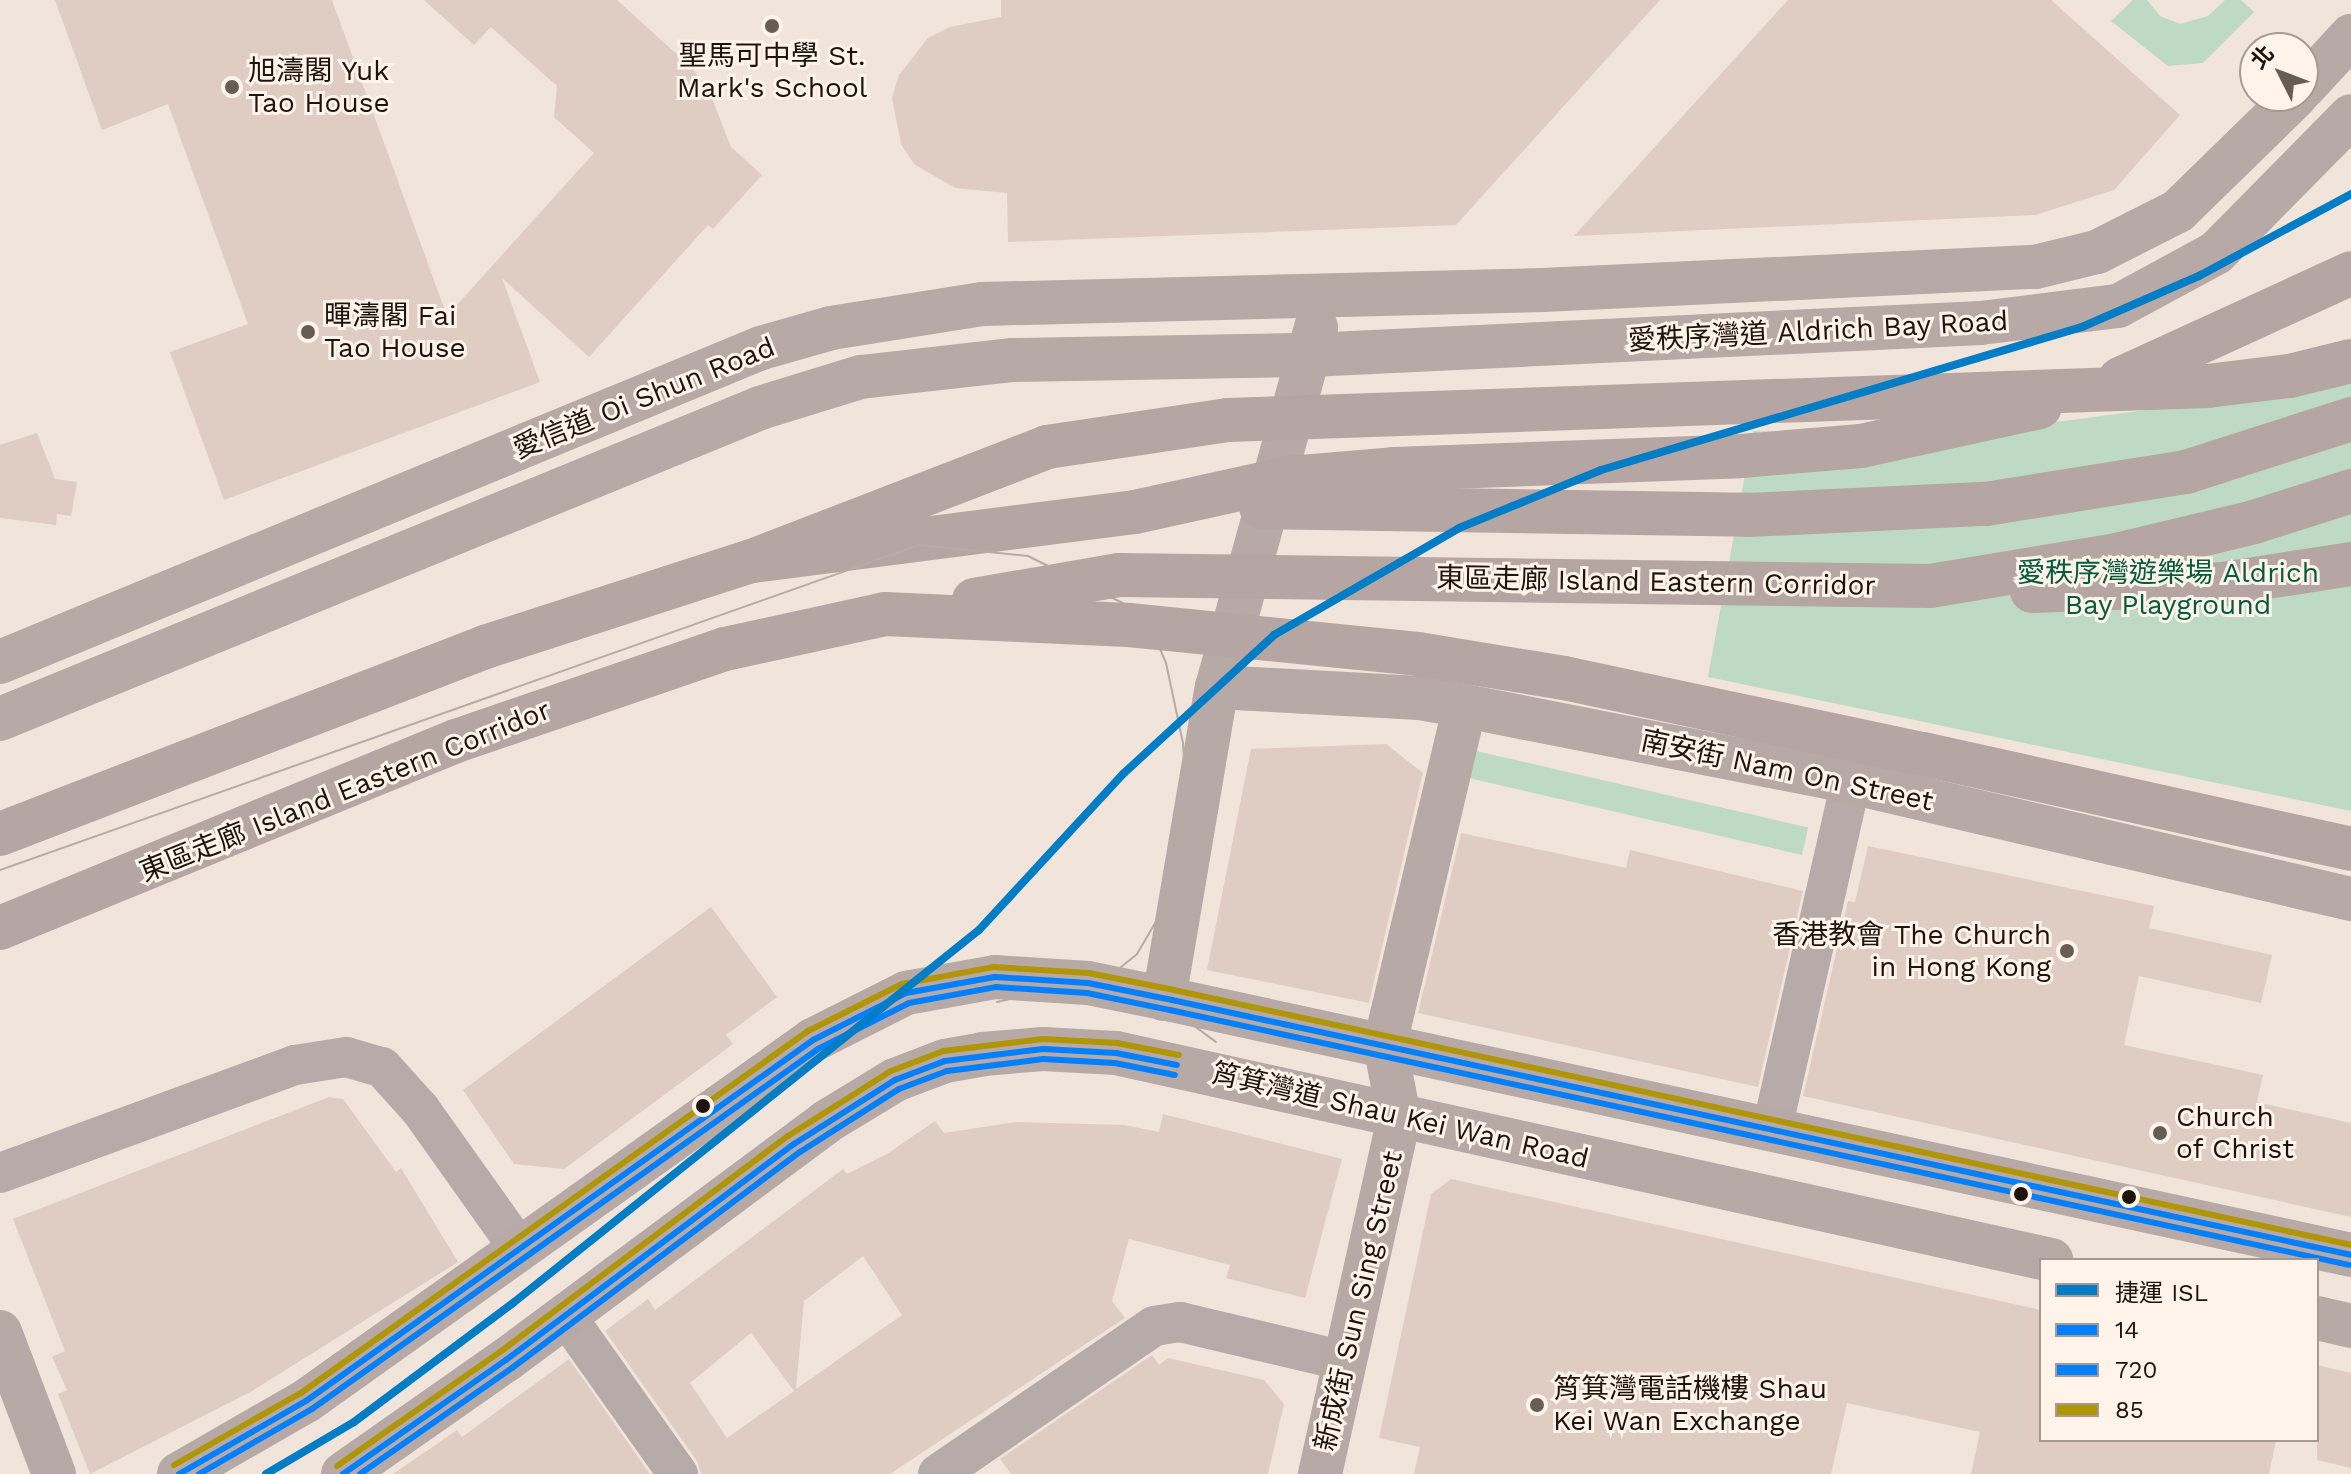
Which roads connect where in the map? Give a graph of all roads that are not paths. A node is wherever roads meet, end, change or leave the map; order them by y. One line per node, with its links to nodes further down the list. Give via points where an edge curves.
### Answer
1 (2351, 36): 2 (main road)
2 (2319, 71)
3 (2280, 112): 6 (main road, 愛秩序灣道 Aldrich Bay Road, via 2178,211 2097,252 2035,267 1543,290)
4 (2351, 116): 7 (main road, 愛秩序灣道 Aldrich Bay Road, via 2216,253 2118,306 2011,322)
5 (2351, 273): 11 (highway, bridge, via 2088,391 1915,438 1741,456 1290,478)
6 (1324, 293): 7 (main road); 16 (main road, 愛信道 Oi Shun Road, via 982,304 831,328 761,348)
7 (1309, 355): 17 (main road); 19 (main road, 愛信道 Oi Shun Road, via 954,363 813,390)
8 (2351, 361): 12 (highway, bridge, via 2290,376 2207,386 1228,420 1047,447)
9 (2351, 419): 11 (highway, bridge, via 2186,472 1986,504 1749,515 1347,506)
10 (2351, 491): 14 (highway, 東區走廊 Island Eastern Corridor, via 2254,522 2117,555)
11 (1135, 512): 12 (highway, bridge)
12 (752, 561): 21 (highway, via 485,647)
13 (2351, 564): 14 (highway, via 2223,584 2064,592)
14 (1930, 586): 15 (highway, 東區走廊 Island Eastern Corridor, bridge, via 1119,575)
15 (885, 614): 22 (highway, bridge, via 1129,625 1418,654 1564,678); 24 (highway, 東區走廊 Island Eastern Corridor, via 725,649 456,741)
16 (0, 662)
17 (1217, 687): 18 (main road, 南安街 Nam On Street, via 1420,698); 25 (main road)
18 (1465, 706): 20 (main road, 南安街 Nam On Street); 26 (main road, 新成街 Sun Sing Street)
19 (0, 719)
20 (1851, 782): 23 (main road, 南安街 Nam On Street); 28 (street)
21 (0, 834)
22 (2351, 849)
23 (2351, 899)
24 (0, 928)
25 (1164, 999): 26 (main road); 30 (main road, via 1088,983 995,977 906,993 813,1040)
26 (1385, 1044): 27 (main road, 新成街 Sun Sing Street); 28 (main road)
27 (1399, 1117): 32 (main road, 筲箕灣道 Shau Kei Wan Road); 33 (main road, 筲箕灣道 Shau Kei Wan Road, via 1116,1053 1043,1049 945,1061 895,1080 826,1122); 37 (main road, 新成街 Sun Sing Street)
28 (1772, 1129): 31 (main road)
29 (0, 1173): 30 (street, via 295,1065 346,1057 382,1067 420,1109)
30 (518, 1247): 39 (main road, via 306,1401)
31 (2351, 1255)
32 (2042, 1258)
33 (566, 1316): 40 (main road, 筲箕灣道 Shau Kei Wan Road); 41 (street)
34 (2319, 1318): 35 (main road)
35 (2351, 1326)
36 (0, 1332): 38 (main road)
37 (1345, 1361): 42 (street, via 1180,1322 1154,1326); 43 (main road, 新成街 Sun Sing Street)
38 (54, 1474)
39 (179, 1474)
40 (343, 1474)
41 (678, 1474)
42 (938, 1474)
43 (1320, 1474)

